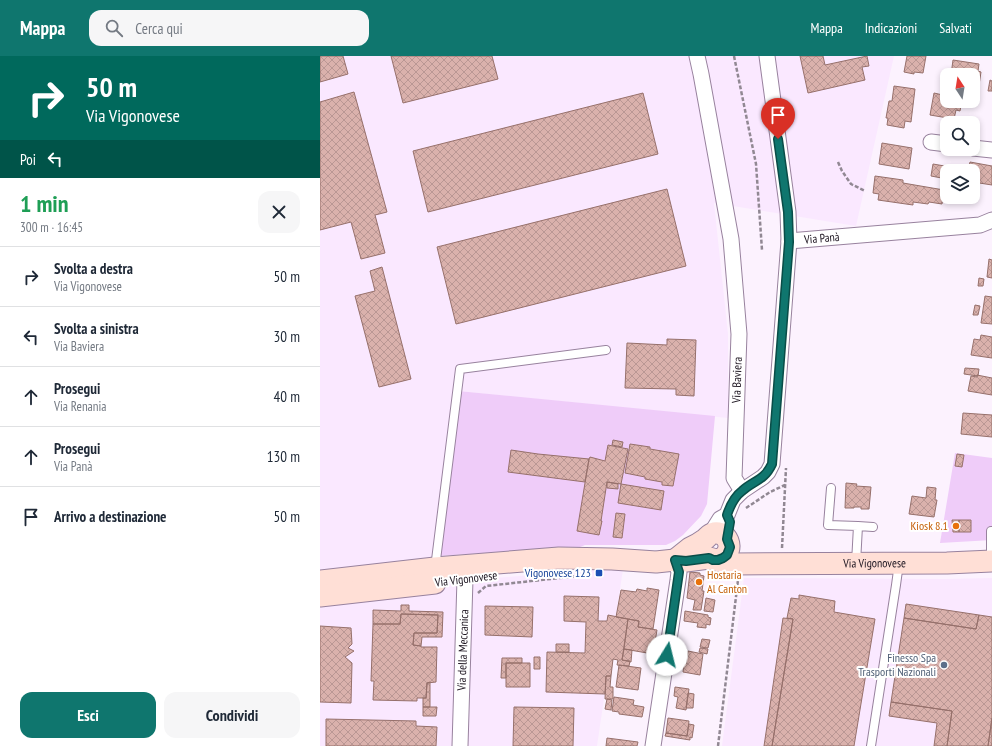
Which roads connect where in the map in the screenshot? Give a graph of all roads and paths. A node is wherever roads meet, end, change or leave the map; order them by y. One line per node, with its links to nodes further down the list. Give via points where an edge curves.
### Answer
1 (696, 56): 16 (street, Via Baviera, via 731,239 739,334 734,478)
2 (734, 56): 12 (path, via 756,164)
3 (767, 56): 11 (street, Via Panà, via 788,212)
4 (931, 142): 5 (street)
5 (940, 143)
6 (980, 149): 7 (street)
7 (992, 150)
8 (838, 162): 9 (path, via 851,184)
9 (865, 191)
10 (992, 220): 11 (street, Via Panà, via 980,225)
11 (789, 242): 16 (street, via 772,464 763,477)
12 (762, 250)
13 (606, 350): 27 (lane, via 460,369)
14 (785, 485): 17 (path, via 770,492)
15 (831, 488): 18 (lane, via 828,525)
16 (742, 491): 21 (street, via 733,500 727,515 730,522)
17 (744, 512)
18 (858, 526): 19 (lane); 26 (lane)
19 (873, 528)
20 (991, 531): 24 (lane)
21 (716, 546): 23 (main road, Via Vigonovese, via 686,561); 26 (main road, Via Vigonovese, via 758,563)
22 (612, 559): 23 (main road, Via Vigonovese, via 656,562); 27 (main road, Via Vigonovese, via 559,558); 30 (main road, Via Vigonovese)
23 (675, 560): 35 (street, via 679,572)
24 (992, 562): 25 (main road, Via Vigonovese)
25 (899, 563): 26 (main road, Via Vigonovese); 37 (lane)
26 (856, 564)
27 (438, 568): 30 (street); 31 (main road, Via Vigonovese)
28 (582, 576): 33 (path, via 486,586 473,602)
29 (738, 576): 36 (path)
30 (465, 579): 32 (main road, Via Vigonovese); 33 (street, Via della Meccanica)
31 (320, 581)
32 (320, 596)
33 (464, 603): 34 (street, Via della Meccanica)
34 (460, 746)
35 (653, 746)
36 (718, 746)
37 (871, 746)

